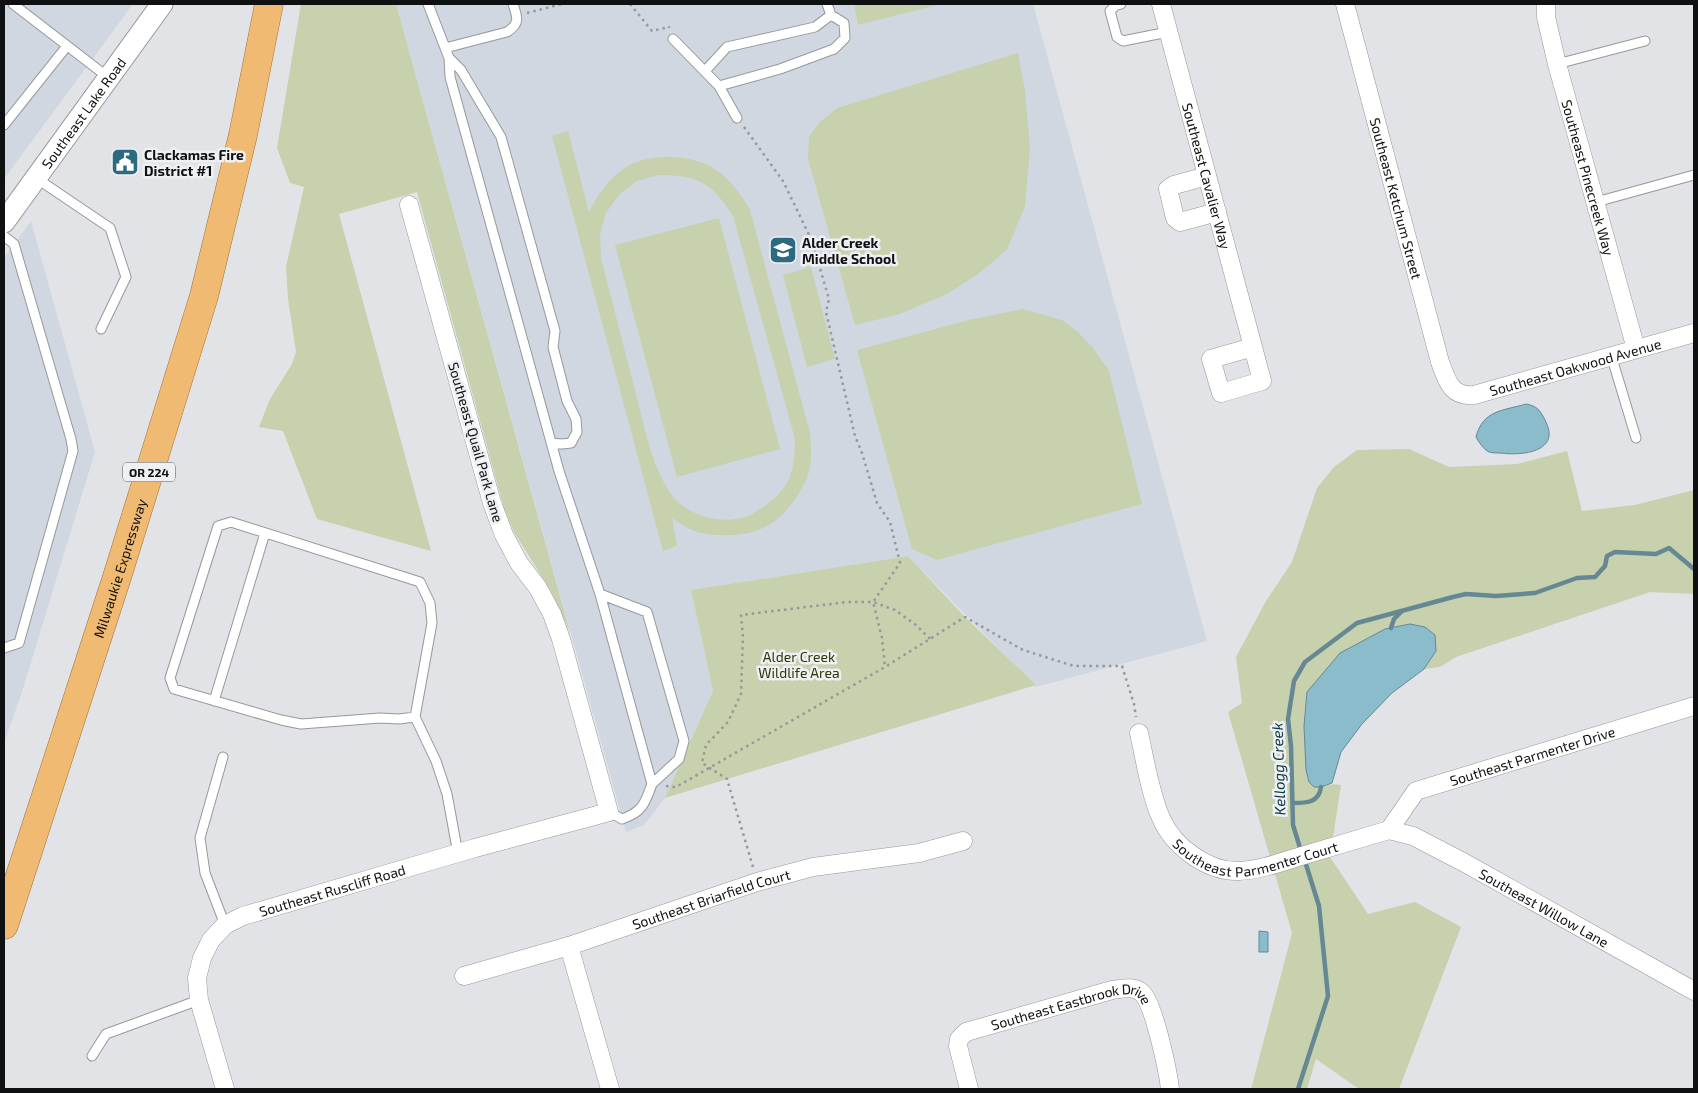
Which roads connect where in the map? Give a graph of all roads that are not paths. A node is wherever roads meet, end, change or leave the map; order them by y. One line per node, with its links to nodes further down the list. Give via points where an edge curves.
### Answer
1 (13, 4): 15 (lane)
2 (162, 4): 20 (street, Southeast Lake Road)
3 (269, 4): 52 (highway, Milwaukie Expressway / OR 224, via 243,135 204,296)
4 (428, 4): 16 (lane)
5 (827, 4): 11 (lane)
6 (1121, 4): 12 (lane, via 1110,11 1117,37 1123,41)
7 (1161, 4): 12 (street, Southeast Cavalier Way)
8 (1344, 4): 36 (street, Southeast Ketchum Street, via 1440,362)
9 (1546, 4): 18 (street, Southeast Pinecreek Way, via 1546,18)
10 (515, 8): 16 (lane, via 518,20 507,32)
11 (830, 15): 19 (lane, via 815,27 726,47); 21 (lane, via 844,23 845,38 834,48 780,69)
12 (1168, 32): 25 (street, Southeast Cavalier Way)
13 (673, 39): 19 (lane)
14 (1645, 41): 18 (lane)
15 (67, 46): 20 (lane); 23 (lane)
16 (445, 48): 17 (lane)
17 (449, 58): 38 (lane, via 450,77); 38 (lane, via 461,70 501,137 555,331 553,348 567,401 576,419 577,432 571,443)
18 (1557, 64): 27 (street, Southeast Pinecreek Way)
19 (705, 71): 21 (lane)
20 (109, 78): 26 (street, Southeast Lake Road)
21 (719, 86): 22 (lane)
22 (737, 118)
23 (4, 125)
24 (1694, 175): 27 (lane)
25 (1207, 176): 29 (street, Southeast Cavalier Way); 29 (street, via 1168,189 1175,218 1180,222)
26 (36, 178): 30 (street, Southeast Lake Road); 31 (lane, via 110,228 126,278)
27 (1596, 202): 34 (street, Southeast Pinecreek Way)
28 (409, 205): 48 (street, Southeast Quail Park Lane, via 492,503 504,535 552,614)
29 (1217, 212): 33 (street, Southeast Cavalier Way)
30 (4, 224): 41 (lane, via 14,244 73,451 19,643)
31 (101, 328)
32 (1694, 333): 34 (street, Southeast Oakwood Avenue)
33 (1253, 347)
34 (1636, 349): 35 (street, Southeast Oakwood Avenue)
35 (1611, 355): 36 (street, Southeast Oakwood Avenue, via 1474,395); 37 (lane)
36 (1455, 391)
37 (1636, 438)
38 (551, 443): 40 (lane)
39 (265, 533): 42 (lane); 42 (lane, via 231,522 218,526 170,678 174,689); 44 (lane, via 420,582 430,604 432,623)
40 (600, 594): 47 (lane); 47 (lane, via 647,612 684,741 679,759)
41 (4, 648)
42 (214, 701): 44 (lane, via 301,724)
43 (1694, 706): 49 (street, Southeast Parmenter Drive, via 1416,791)
44 (415, 717): 51 (lane, via 436,761 447,794)
45 (1139, 734): 49 (street, Southeast Parmenter Court, via 1166,828 1190,853 1210,865 1238,871 1263,867)
46 (223, 758): 53 (lane, via 200,838 205,873)
47 (652, 784): 48 (lane, via 644,805 634,815 622,819)
48 (609, 812): 51 (street, Southeast Ruscliff Road)
49 (1389, 830): 56 (street, Southeast Willow Lane, via 1413,836 1463,862)
50 (963, 841): 54 (street, Southeast Briarfield Court, via 919,853 813,868 757,882)
51 (458, 854): 53 (street, Southeast Ruscliff Road, via 243,916)
52 (4, 925)
53 (225, 925): 57 (street, Southeast Ruscliff Road, via 211,940 202,958 197,978)
54 (569, 946): 55 (street, Southeast Briarfield Court); 60 (street)
55 (464, 976)
56 (1694, 991)
57 (199, 1000): 58 (lane, via 106,1034); 59 (street, Southeast Ruscliff Road)
58 (92, 1056)
59 (224, 1089)
60 (610, 1089)
61 (969, 1089): 62 (street, Southeast Eastbrook Drive, via 958,1046 959,1039 966,1032 1128,988 1141,992 1150,1004)
62 (1170, 1089)

